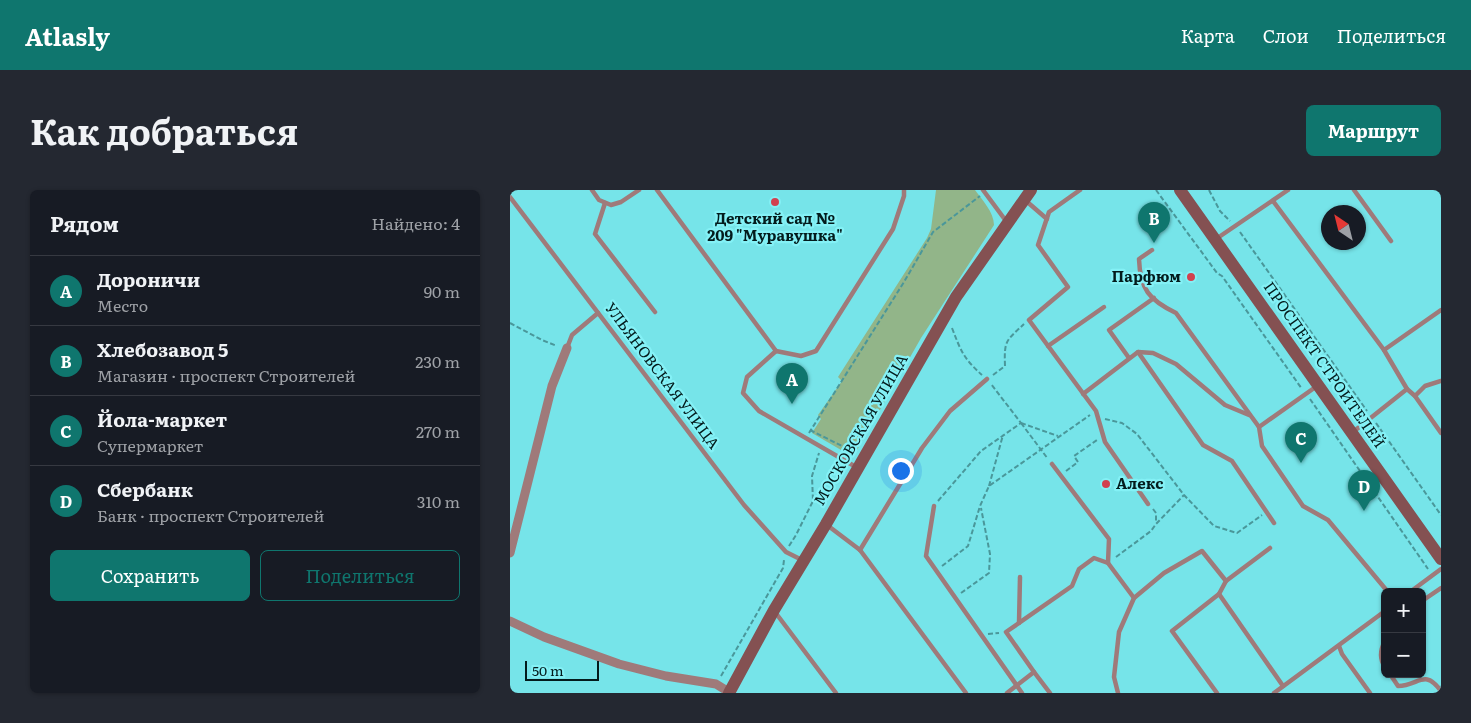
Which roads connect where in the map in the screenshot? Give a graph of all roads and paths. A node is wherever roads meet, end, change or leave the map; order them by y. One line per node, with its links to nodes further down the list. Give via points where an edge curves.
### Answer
1 (592, 190): 15 (lane)
2 (639, 190): 15 (lane, via 621,202)
3 (657, 190): 33 (lane)
4 (904, 190): 33 (lane, via 893,229 816,351 801,356)
5 (1080, 190): 16 (lane, via 1049,212)
6 (1156, 190): 41 (path)
7 (1180, 190): 19 (main road, ПРОСПЕКТ СТРОИТЕЛЕЙ)
8 (1209, 190): 18 (path, via 1220,211)
9 (1288, 190): 14 (lane)
10 (1354, 190): 20 (lane)
11 (984, 191): 17 (lane); 48 (path, via 933,232)
12 (1027, 195): 16 (lane); 17 (main road, МОСКОВСКАЯ УЛИЦА)
13 (510, 197): 26 (lane, УЛЬЯНОВСКАЯ УЛИЦА)
14 (1273, 201): 18 (lane); 32 (lane)
15 (605, 203): 25 (lane, via 595,234)
16 (1047, 219): 27 (lane, via 1038,245 1068,287)
17 (1007, 223): 59 (main road, МОСКОВСКАЯ УЛИЦА, via 956,297)
18 (1236, 226): 19 (lane); 45 (path)
19 (1215, 240): 38 (main road, ПРОСПЕКТ СТРОИТЕЛЕЙ)
20 (1391, 241)
21 (1152, 250): 22 (lane, via 1139,259 1139,276 1143,288)
22 (1154, 298): 35 (lane, via 1109,330); 44 (lane, via 1160,306 1176,313)
23 (1104, 307): 30 (lane)
24 (1441, 310): 32 (lane)
25 (655, 312)
26 (598, 313): 31 (lane, via 572,336); 73 (lane, УЛЬЯНОВСКАЯ УЛИЦА, via 744,505)
27 (1029, 320): 30 (lane); 36 (path, via 1007,340 1004,346 1005,366)
28 (950, 322): 36 (path, via 961,352)
29 (510, 323): 31 (path, via 547,343)
30 (1048, 346): 40 (lane)
31 (567, 348): 74 (street, via 552,386)
32 (1384, 350): 39 (lane)
33 (776, 351): 53 (lane, via 747,377 743,393 759,411)
34 (1138, 352): 35 (lane); 44 (lane, via 1153,353 1176,364 1225,405); 66 (lane, via 1203,445 1232,461)
35 (1129, 358): 40 (lane)
36 (987, 379): 46 (path); 72 (lane, via 950,411 922,448)
37 (1441, 382): 42 (lane, via 1425,386)
38 (1318, 385): 41 (lane); 49 (main road, ПРОСПЕКТ СТРОИТЕЛЕЙ)
39 (1408, 389): 42 (lane); 45 (lane)
40 (1083, 394): 43 (lane)
41 (1306, 394): 47 (lane); 80 (path)
42 (1415, 396): 50 (lane)
43 (1096, 411): 52 (path); 62 (path, via 1137,434); 63 (lane, via 1105,442)
44 (1250, 416): 47 (lane)
45 (1372, 418): 49 (lane); 67 (path)
46 (1021, 423): 51 (path); 52 (path); 56 (path)
47 (1259, 427): 83 (lane, via 1262,446 1304,506 1328,520)
48 (810, 430): 53 (path); 55 (path)
49 (1352, 433): 75 (main road, ПРОСПЕКТ СТРОИТЕЛЕЙ)
50 (1441, 433)
51 (1003, 435): 61 (path); 64 (path, via 981,451)
52 (1060, 437): 56 (path)
53 (805, 438): 59 (lane)
54 (1093, 443): 60 (path, via 1074,456 1078,462)
55 (850, 450)
56 (1041, 450): 58 (path); 61 (path)
57 (819, 451): 73 (path, via 812,476 813,501)
58 (1052, 464): 60 (lane)
59 (858, 468): 69 (main road, МОСКОВСКАЯ УЛИЦА)
60 (1060, 475): 77 (lane, via 1109,539)
61 (989, 486): 65 (path)
62 (1184, 495): 66 (path, via 1214,526 1237,533); 70 (path)
63 (1148, 504): 70 (path, via 1156,512)
64 (934, 506): 79 (lane, via 926,556)
65 (980, 506): 79 (path, via 968,546); 87 (path, via 990,554 989,573)
66 (1266, 512): 68 (lane)
67 (1441, 515)
68 (1274, 523)
69 (826, 524): 72 (lane); 76 (main road, МОСКОВСКАЯ УЛИЦА)
70 (1156, 524): 77 (path)
71 (1270, 548): 82 (lane)
72 (860, 550): 105 (lane)
73 (786, 552): 76 (lane, УЛЬЯНОВСКАЯ УЛИЦА); 98 (path, via 783,568)
74 (510, 553)
75 (1441, 559)
76 (804, 561): 90 (main road, МОСКОВСКАЯ УЛИЦА)
77 (1108, 563): 88 (lane); 93 (lane, via 1094,558 1079,569 1072,586)
78 (1441, 569): 80 (lane)
79 (936, 570): 87 (lane)
80 (1432, 575): 84 (lane)
81 (1020, 577): 93 (lane)
82 (1226, 581): 86 (lane); 88 (lane, via 1202,551 1164,573)
83 (1385, 588)
84 (1415, 588)
85 (1441, 588): 89 (lane)
86 (1219, 594): 101 (lane); 110 (lane, via 1172,631)
87 (955, 598): 95 (lane)
88 (1134, 598): 109 (lane, via 1118,632 1114,677)
89 (1426, 598)
90 (774, 610): 103 (main road, МОСКОВСКАЯ УЛИЦА); 104 (lane)
91 (1381, 614): 96 (lane)
92 (510, 621): 103 (street, via 544,638 619,664 716,684)
93 (1019, 623): 94 (lane)
94 (1006, 632): 95 (path); 97 (lane)
95 (981, 636): 100 (lane)
96 (1339, 646): 101 (lane); 112 (lane)
97 (1034, 672): 100 (lane); 108 (lane)
98 (722, 674)
99 (1393, 678): 102 (lane, via 1398,686 1429,679)
100 (1016, 686): 106 (lane); 107 (lane)
101 (1283, 686): 111 (lane)
102 (1441, 691)
103 (729, 693)
104 (836, 693)
105 (966, 693)
106 (1006, 693)
107 (1022, 693)
108 (1050, 693)
109 (1118, 693)
110 (1217, 693)
111 (1274, 693)
112 (1370, 693)

